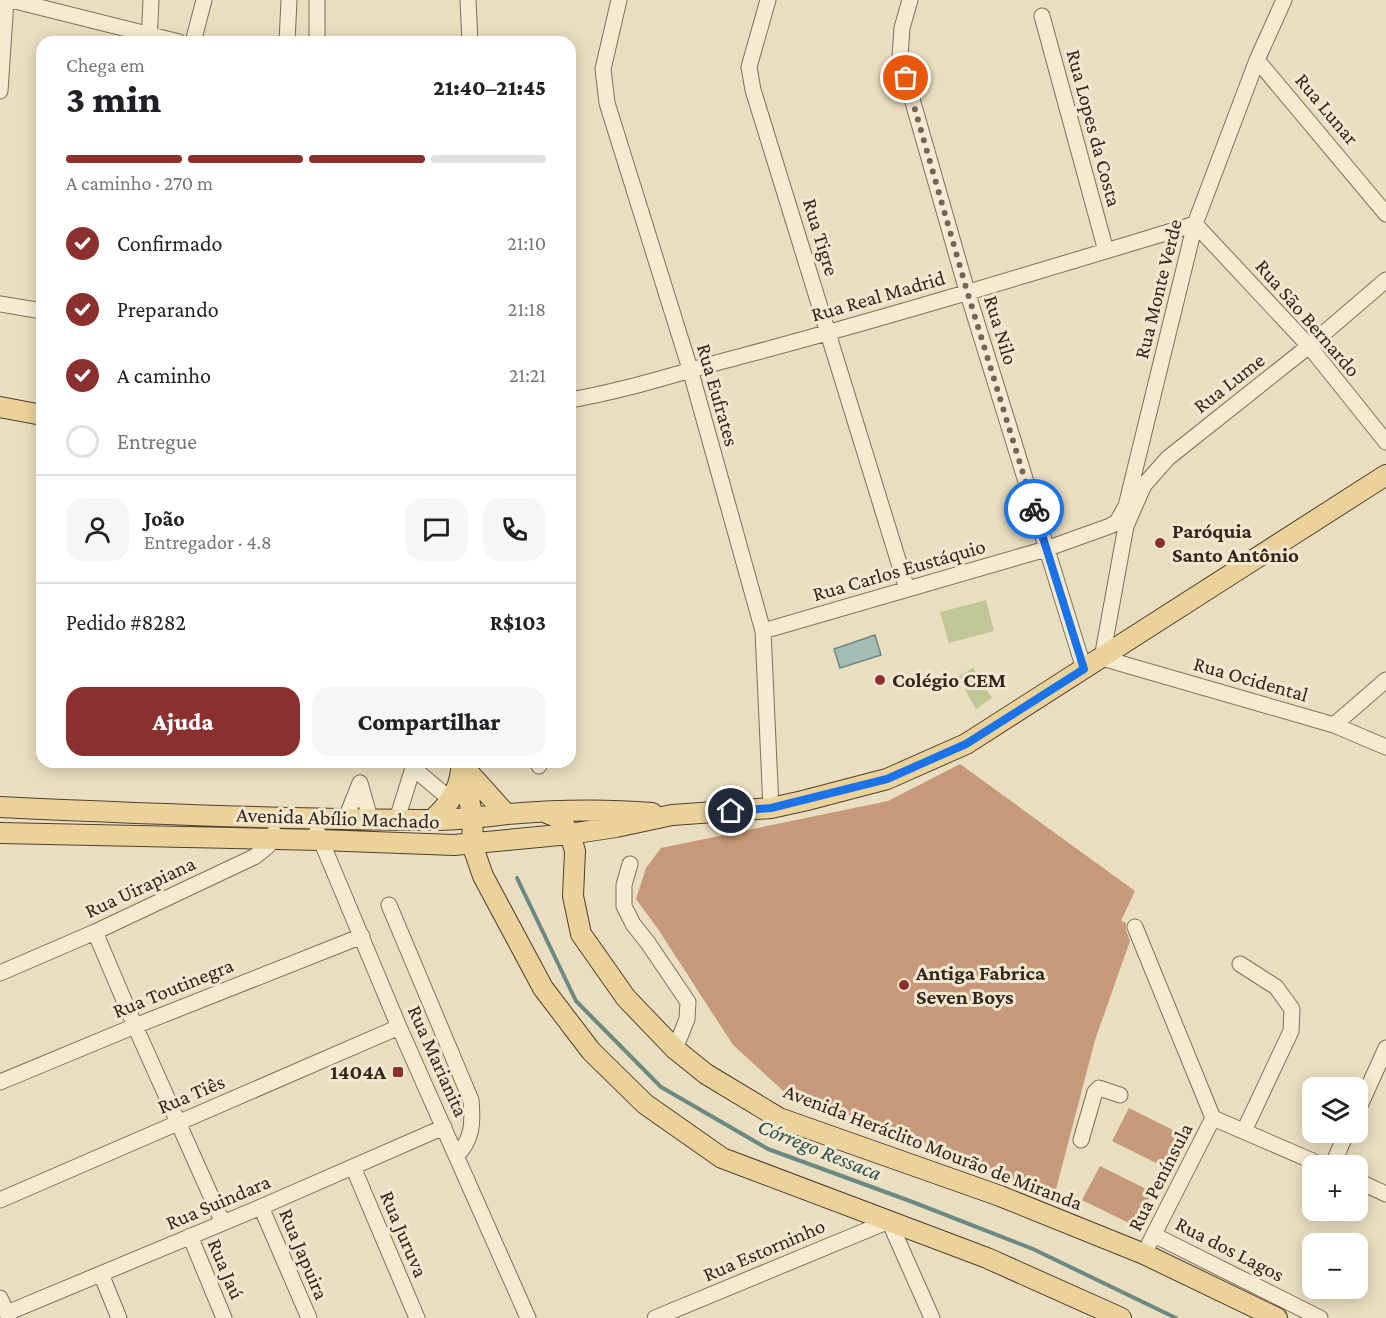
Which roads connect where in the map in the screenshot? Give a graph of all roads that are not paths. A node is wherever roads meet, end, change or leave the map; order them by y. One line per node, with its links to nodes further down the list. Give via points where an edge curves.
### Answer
1 (6, 0): 20 (street)
2 (11, 0): 13 (street)
3 (151, 0): 14 (street)
4 (204, 0): 15 (street)
5 (289, 0): 16 (street)
6 (317, 0): 17 (street)
7 (468, 0): 18 (street)
8 (619, 0): 30 (street, Rua Eufrates, via 603,69 607,103)
9 (768, 0): 28 (street, Rua Tigre, via 749,67 753,90)
10 (910, 0): 25 (street, Rua Nilo, via 902,28 900,57)
11 (1278, 1): 19 (street, Rua Monte Verde)
12 (1042, 16): 23 (street, Rua Lopes da Costa)
13 (142, 36)
14 (149, 36)
15 (195, 36)
16 (287, 36)
17 (317, 36)
18 (470, 36)
19 (1257, 60): 21 (street, Rua Lunar); 22 (street, Rua Monte Verde)
20 (0, 91)
21 (1386, 214)
22 (1195, 224): 23 (street, Rua Real Madrid); 29 (street, Rua São Bernardo); 36 (street, Rua Monte Verde, via 1126,506 1110,526)
23 (1106, 251): 25 (street, Rua Real Madrid)
24 (1386, 280): 29 (street, Rua Lume)
25 (967, 291): 28 (street, Rua Real Madrid); 36 (street, Rua Nilo)
26 (0, 304): 27 (street)
27 (36, 310)
28 (828, 333): 30 (street, Rua Real Madrid); 37 (street, Rua Tigre)
29 (1309, 346): 34 (street, Rua São Bernardo); 39 (street, Rua Lume, via 1168,458 1138,495 1126,526)
30 (690, 369): 31 (street, Rua Real Madrid, via 622,390); 38 (street, Rua Eufrates)
31 (576, 399)
32 (0, 407): 33 (main road)
33 (36, 414)
34 (1386, 442)
35 (1386, 475): 39 (main road, Avenida Abílio Machado)
36 (1047, 549): 37 (street, Rua Carlos Eustáquio); 40 (street, Rua Nilo)
37 (906, 590): 38 (street, Rua Carlos Eustáquio)
38 (763, 631): 50 (street, Rua Eufrates)
39 (1102, 658): 40 (main road, Avenida Abílio Machado); 42 (street, Rua Ocidental)
40 (1084, 669): 50 (main road, Avenida Abílio Machado, via 966,744 887,779)
41 (1386, 680): 42 (street)
42 (1334, 725): 43 (street, Rua Ocidental)
43 (1386, 747)
44 (413, 768): 48 (street); 58 (street)
45 (460, 768): 48 (main road, via 457,791)
46 (462, 768): 60 (main road)
47 (465, 768): 52 (main road)
48 (451, 800): 59 (main road)
49 (0, 807): 54 (main road, Avenida Abílio Machado)
50 (771, 808): 53 (main road, Avenida Abílio Machado)
51 (547, 813): 52 (main road, Avenida Abílio Machado); 53 (main road, Avenida Abílio Machado, via 614,810); 62 (main road, via 559,818)
52 (506, 814): 60 (main road, Avenida Abílio Machado)
53 (672, 815): 62 (main road, Avenida Abílio Machado)
54 (276, 818): 57 (main road, Avenida Abílio Machado); 63 (street)
55 (346, 818): 56 (main road, Avenida Abílio Machado); 56 (street, via 360,783); 57 (main road, Avenida Abílio Machado)
56 (370, 818): 58 (main road, Avenida Abílio Machado)
57 (312, 819): 64 (street, Rua Marianita)
58 (398, 819): 59 (main road, Avenida Abílio Machado)
59 (432, 819): 60 (main road, Avenida Abílio Machado)
60 (473, 819): 65 (main road)
61 (0, 833): 63 (main road, Avenida Abílio Machado)
62 (570, 834): 65 (main road, Avenida Abílio Machado); 76 (main road, Avenida Heráclito Mourão de Miranda, via 574,851 573,896 581,934 626,998)
63 (273, 839): 64 (main road, Avenida Abílio Machado); 69 (street, Rua Uirapiana, via 254,857)
64 (320, 840): 65 (main road, Avenida Abílio Machado); 70 (street, Rua Marianita)
65 (463, 844): 92 (main road, via 543,988 591,1051 645,1104 722,1158)
66 (630, 864): 76 (street, via 624,906 688,1002 687,1019)
67 (389, 905): 85 (street, via 471,1100 472,1129 465,1148)
68 (1135, 927): 80 (street)
69 (95, 932): 72 (street, Rua Uirapiana); 73 (street)
70 (362, 936): 73 (street, Rua Toutinegra); 74 (street, Rua Marianita)
71 (1240, 964): 83 (street, via 1276,987 1293,1009 1291,1031)
72 (0, 973)
73 (135, 1026): 77 (street, Rua Toutinegra); 81 (street)
74 (399, 1028): 81 (street, Rua Tiês); 82 (street, Rua Marianita)
75 (1386, 1047): 78 (street)
76 (675, 1049): 96 (main road, Avenida Heráclito Mourão de Miranda, via 706,1074 779,1118 1000,1196)
77 (0, 1082)
78 (1368, 1088)
79 (1120, 1095): 84 (street, via 1099,1088 1095,1092)
80 (1213, 1118): 83 (street); 94 (street, Rua Península)
81 (178, 1123): 90 (street, Rua Tiês); 93 (street)
82 (444, 1127): 85 (street, Rua Marianita); 87 (street, Rua Suindara)
83 (1244, 1131): 86 (street)
84 (1081, 1140)
85 (456, 1156): 104 (street, Rua Marianita)
86 (1302, 1156)
87 (353, 1167): 91 (street, Rua Suindara); 103 (street, Rua Juruva)
88 (1368, 1186): 89 (street)
89 (1386, 1194)
90 (0, 1200)
91 (261, 1207): 93 (street, Rua Suindara); 102 (street, Rua Japuira)
92 (889, 1221): 105 (street, Rua Estorninho); 106 (street); 107 (main road, via 987,1258)
93 (223, 1223): 95 (street, Rua Suindara)
94 (1154, 1234): 96 (street, Rua Península); 109 (street, Rua dos Lagos)
95 (190, 1236): 97 (street, Rua Suindara); 101 (street, Rua Jaú)
96 (1144, 1254): 108 (main road, Avenida Heráclito Mourão de Miranda)
97 (101, 1274): 99 (street, Rua Suindara); 100 (street)
98 (0, 1298): 99 (street)
99 (8, 1316)
100 (119, 1318)
101 (224, 1318)
102 (309, 1318)
103 (417, 1318)
104 (528, 1318)
105 (655, 1318)
106 (932, 1318)
107 (1121, 1318)
108 (1277, 1318)
109 (1320, 1318)

